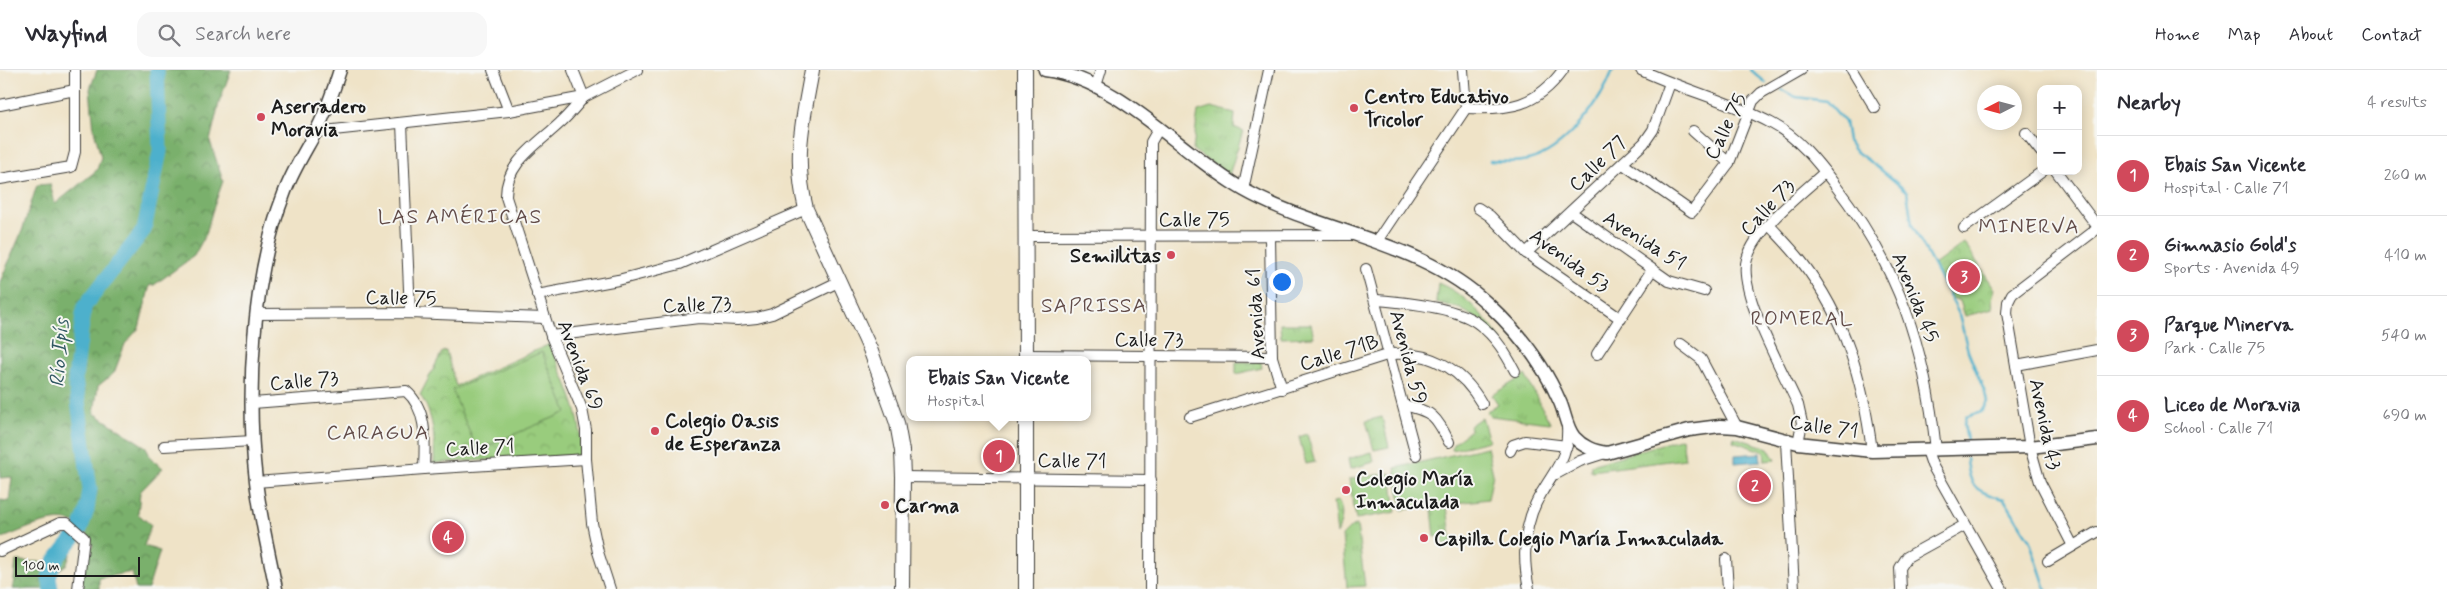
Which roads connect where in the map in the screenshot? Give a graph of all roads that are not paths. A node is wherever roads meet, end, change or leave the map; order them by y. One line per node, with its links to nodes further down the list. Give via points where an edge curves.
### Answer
1 (76, 70): 18 (street)
2 (340, 70): 28 (street)
3 (493, 70): 23 (street)
4 (574, 70): 19 (street)
5 (637, 70): 19 (street)
6 (812, 70): 39 (main road, via 798,162)
7 (1025, 70): 45 (main road)
8 (1045, 70): 17 (street, via 1060,72)
9 (1101, 70): 17 (street)
10 (1269, 70): 37 (street)
11 (1463, 70): 21 (street)
12 (1563, 70): 21 (street, via 1545,91 1529,102 1510,108)
13 (1641, 70): 16 (street, Avenida 45)
14 (1801, 70): 24 (street, Calle 75, via 1761,93 1753,101)
15 (1852, 70): 22 (street)
16 (1670, 84): 24 (street, Avenida 45); 32 (street, Calle 77, via 1653,130)
17 (1096, 86): 26 (street, via 1110,92)
18 (75, 90): 20 (street); 36 (street, via 75,152 71,167)
19 (584, 97): 23 (street); 54 (street, Avenida 69, via 562,122 518,161 506,186 509,206)
20 (0, 105)
21 (1466, 108): 48 (street)
22 (1875, 108)
23 (509, 110): 25 (street)
24 (1749, 113): 31 (street, Calle 75); 33 (street, Avenida 45, via 1792,136)
25 (402, 123): 28 (street); 56 (street)
26 (1159, 128): 37 (street, via 1179,146); 47 (street, via 1152,142)
27 (1693, 131): 31 (street)
28 (315, 132): 57 (street, via 284,194 271,237)
29 (2026, 133): 30 (street)
30 (2037, 147)
31 (1729, 163): 32 (street, Calle 75, via 1692,212)
32 (1623, 164): 40 (street, Calle 77)
33 (1825, 172): 41 (street, Calle 73); 86 (street, Avenida 45, via 1874,241 1904,302 1922,358 1930,400)
34 (2037, 175): 42 (street)
35 (2059, 175): 43 (street)
36 (0, 178)
37 (1243, 190): 44 (street, via 1293,214)
38 (1478, 208): 49 (street, Avenida 53)
39 (806, 209): 52 (main road); 54 (street, via 680,264 618,280)
40 (1571, 212): 49 (street, Calle 77); 51 (street, Avenida 51)
41 (1769, 225): 82 (street, Calle 73, via 1752,247 1744,270 1749,296 1798,405 1802,423); 88 (street, via 1803,263 1830,306 1851,352 1865,400)
42 (1964, 228)
43 (2097, 228): 69 (street, Avenida 43, via 2020,287 2008,302)
44 (1361, 235): 46 (street, Calle 75); 48 (street)
45 (1026, 236): 47 (street, Calle 75); 65 (main road)
46 (1270, 236): 47 (street, Calle 75); 68 (street, Avenida 61)
47 (1152, 237): 67 (street)
48 (1377, 241): 77 (street, via 1430,264 1466,285 1488,304 1534,356 1560,403)
49 (1526, 253): 59 (street, Avenida 53)
50 (1366, 269): 55 (street, Avenida 59)
51 (1652, 270): 53 (street, Avenida 51, via 1669,281); 59 (street)
52 (838, 282): 60 (street, Calle 73, via 758,318 699,318); 94 (main road, via 892,405 902,450)
53 (1704, 291)
54 (537, 295): 58 (street, Avenida 69)
55 (1376, 300): 63 (street, Avenida 59); 70 (street, via 1446,310 1479,323 1503,349)
56 (410, 313): 57 (street, Calle 75); 58 (street, Calle 75)
57 (256, 314): 72 (street)
58 (544, 318): 60 (street, Avenida 69)
59 (1621, 318): 64 (street)
60 (551, 336): 91 (street, Avenida 69, via 582,409)
61 (1681, 344): 78 (street, via 1701,359)
62 (2097, 350): 69 (street)
63 (1390, 354): 71 (street, Calle 71B); 73 (street, Calle 71B, via 1418,354 1445,364 1467,381); 74 (street, Avenida 59)
64 (1597, 354)
65 (1026, 356)
66 (1091, 357): 67 (street, Calle 73)
67 (1152, 357): 68 (street, Calle 73); 96 (street)
68 (1272, 357): 71 (street, Avenida 61)
69 (2016, 365): 85 (street, Avenida 43)
70 (1515, 371)
71 (1282, 389): 75 (street, Calle 71B)
72 (253, 403): 80 (street); 92 (street, Calle 73, via 406,391 415,399 422,416)
73 (1482, 404)
74 (1403, 405): 81 (street, via 1432,413); 90 (street, Avenida 59)
75 (1190, 417)
76 (1026, 421): 95 (main road)
77 (1567, 424): 84 (street); 89 (street, via 1582,445)
78 (1737, 427): 82 (street, Calle 71); 89 (street, Calle 71, via 1705,427)
79 (2097, 440): 85 (street, Calle 71)
80 (253, 441): 83 (street); 97 (street)
81 (1449, 442)
82 (1792, 442): 88 (street, Calle 71); 112 (street)
83 (164, 446)
84 (1567, 446): 87 (street, via 1525,441 1513,445); 93 (street)
85 (2030, 447): 86 (street, Calle 71); 100 (street, Avenida 43, via 2046,496)
86 (1932, 450): 88 (street, Calle 71); 98 (street, Avenida 45, via 1932,465)
87 (1510, 451)
88 (1872, 451)
89 (1607, 453): 93 (street, Calle 71, via 1580,461)
90 (1416, 455)
91 (586, 459): 92 (street, Calle 71); 106 (street, Avenida 69, via 592,524)
92 (424, 468): 97 (street, Calle 71)
93 (1555, 474): 110 (street, via 1542,491 1527,531 1525,553)
94 (903, 478): 95 (street, Calle 71); 107 (main road)
95 (1026, 479): 96 (street, Calle 71); 108 (main road)
96 (1151, 480): 109 (street)
97 (256, 482): 105 (street)
98 (1965, 525): 113 (street, via 1907,557 1900,568); 114 (street, Avenida 45)
99 (2097, 532): 100 (street)
100 (2073, 546): 103 (street)
101 (0, 551): 104 (street, via 60,523 67,523 82,535 84,548)
102 (1726, 558): 111 (street)
103 (2048, 561)
104 (78, 589)
105 (276, 589)
106 (610, 589)
107 (902, 589)
108 (1026, 589)
109 (1150, 589)
110 (1529, 589)
111 (1728, 589)
112 (1794, 589)
113 (1902, 589)
114 (2002, 589)

